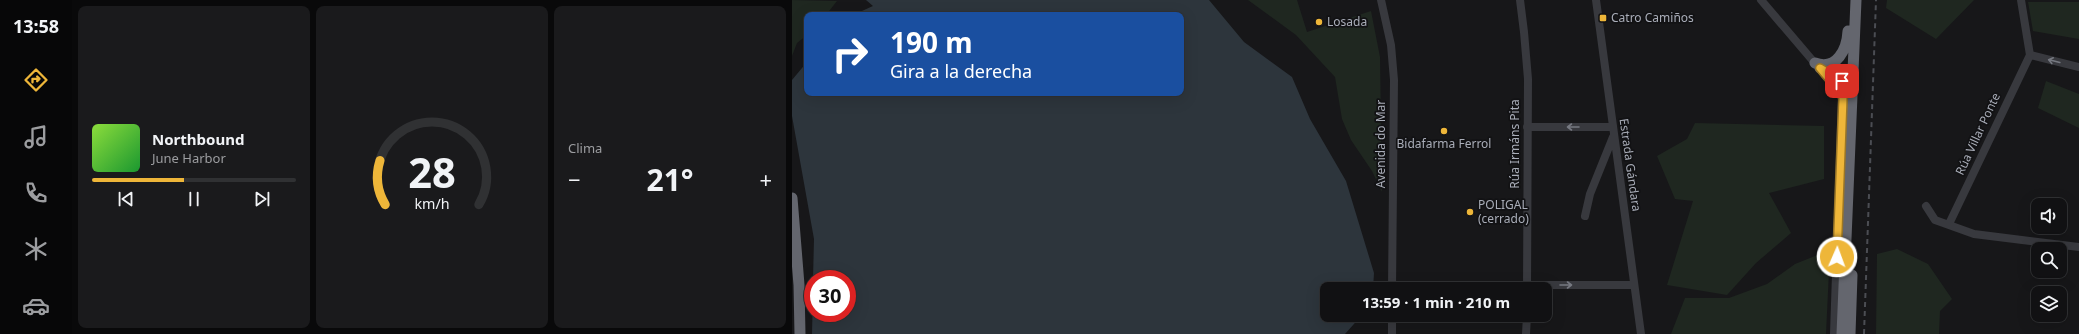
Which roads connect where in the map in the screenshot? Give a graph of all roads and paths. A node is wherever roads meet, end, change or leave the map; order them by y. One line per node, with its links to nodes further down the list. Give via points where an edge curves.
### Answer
1 (1381, 0): 21 (street, Avenida do Mar, via 1391,45 1394,80)
2 (1520, 0): 13 (street, Rúa Irmáns Pita, via 1528,79)
3 (1596, 0): 14 (street, Estrada Gándara)
4 (1761, 0): 10 (street)
5 (1850, 0): 10 (highway, via 1848,40 1843,52 1831,64)
6 (1856, 0): 12 (highway)
7 (1862, 0): 35 (highway)
8 (2021, 0): 9 (street)
9 (2030, 55): 11 (street, one-way to 9); 19 (street, Rúa Villar Ponte)
10 (1818, 65): 12 (highway, via 1842,81); 33 (street, via 1843,98)
11 (2079, 67)
12 (1851, 92): 34 (highway)
13 (1527, 127): 14 (street, one-way to 13); 22 (street, Rúa Irmáns Pita)
14 (1612, 127): 15 (street, Estrada Gándara)
15 (1613, 136): 18 (street, via 1592,188); 23 (street, Estrada Gándara)
16 (792, 198): 29 (highway)
17 (1926, 206): 19 (street, via 1935,220)
18 (1585, 216)
19 (1949, 224): 20 (street, via 1974,234)
20 (2079, 247)
21 (1392, 282)
22 (1527, 282)
23 (1634, 285): 24 (street, one-way to 23); 32 (street, Estrada Gándara)
24 (1552, 287)
25 (792, 302): 28 (highway)
26 (1392, 322): 30 (street)
27 (1526, 322): 31 (street)
28 (792, 334)
29 (800, 334)
30 (1392, 334)
31 (1526, 334)
32 (1640, 334)
33 (1834, 334)
34 (1842, 334)
35 (1850, 334)

